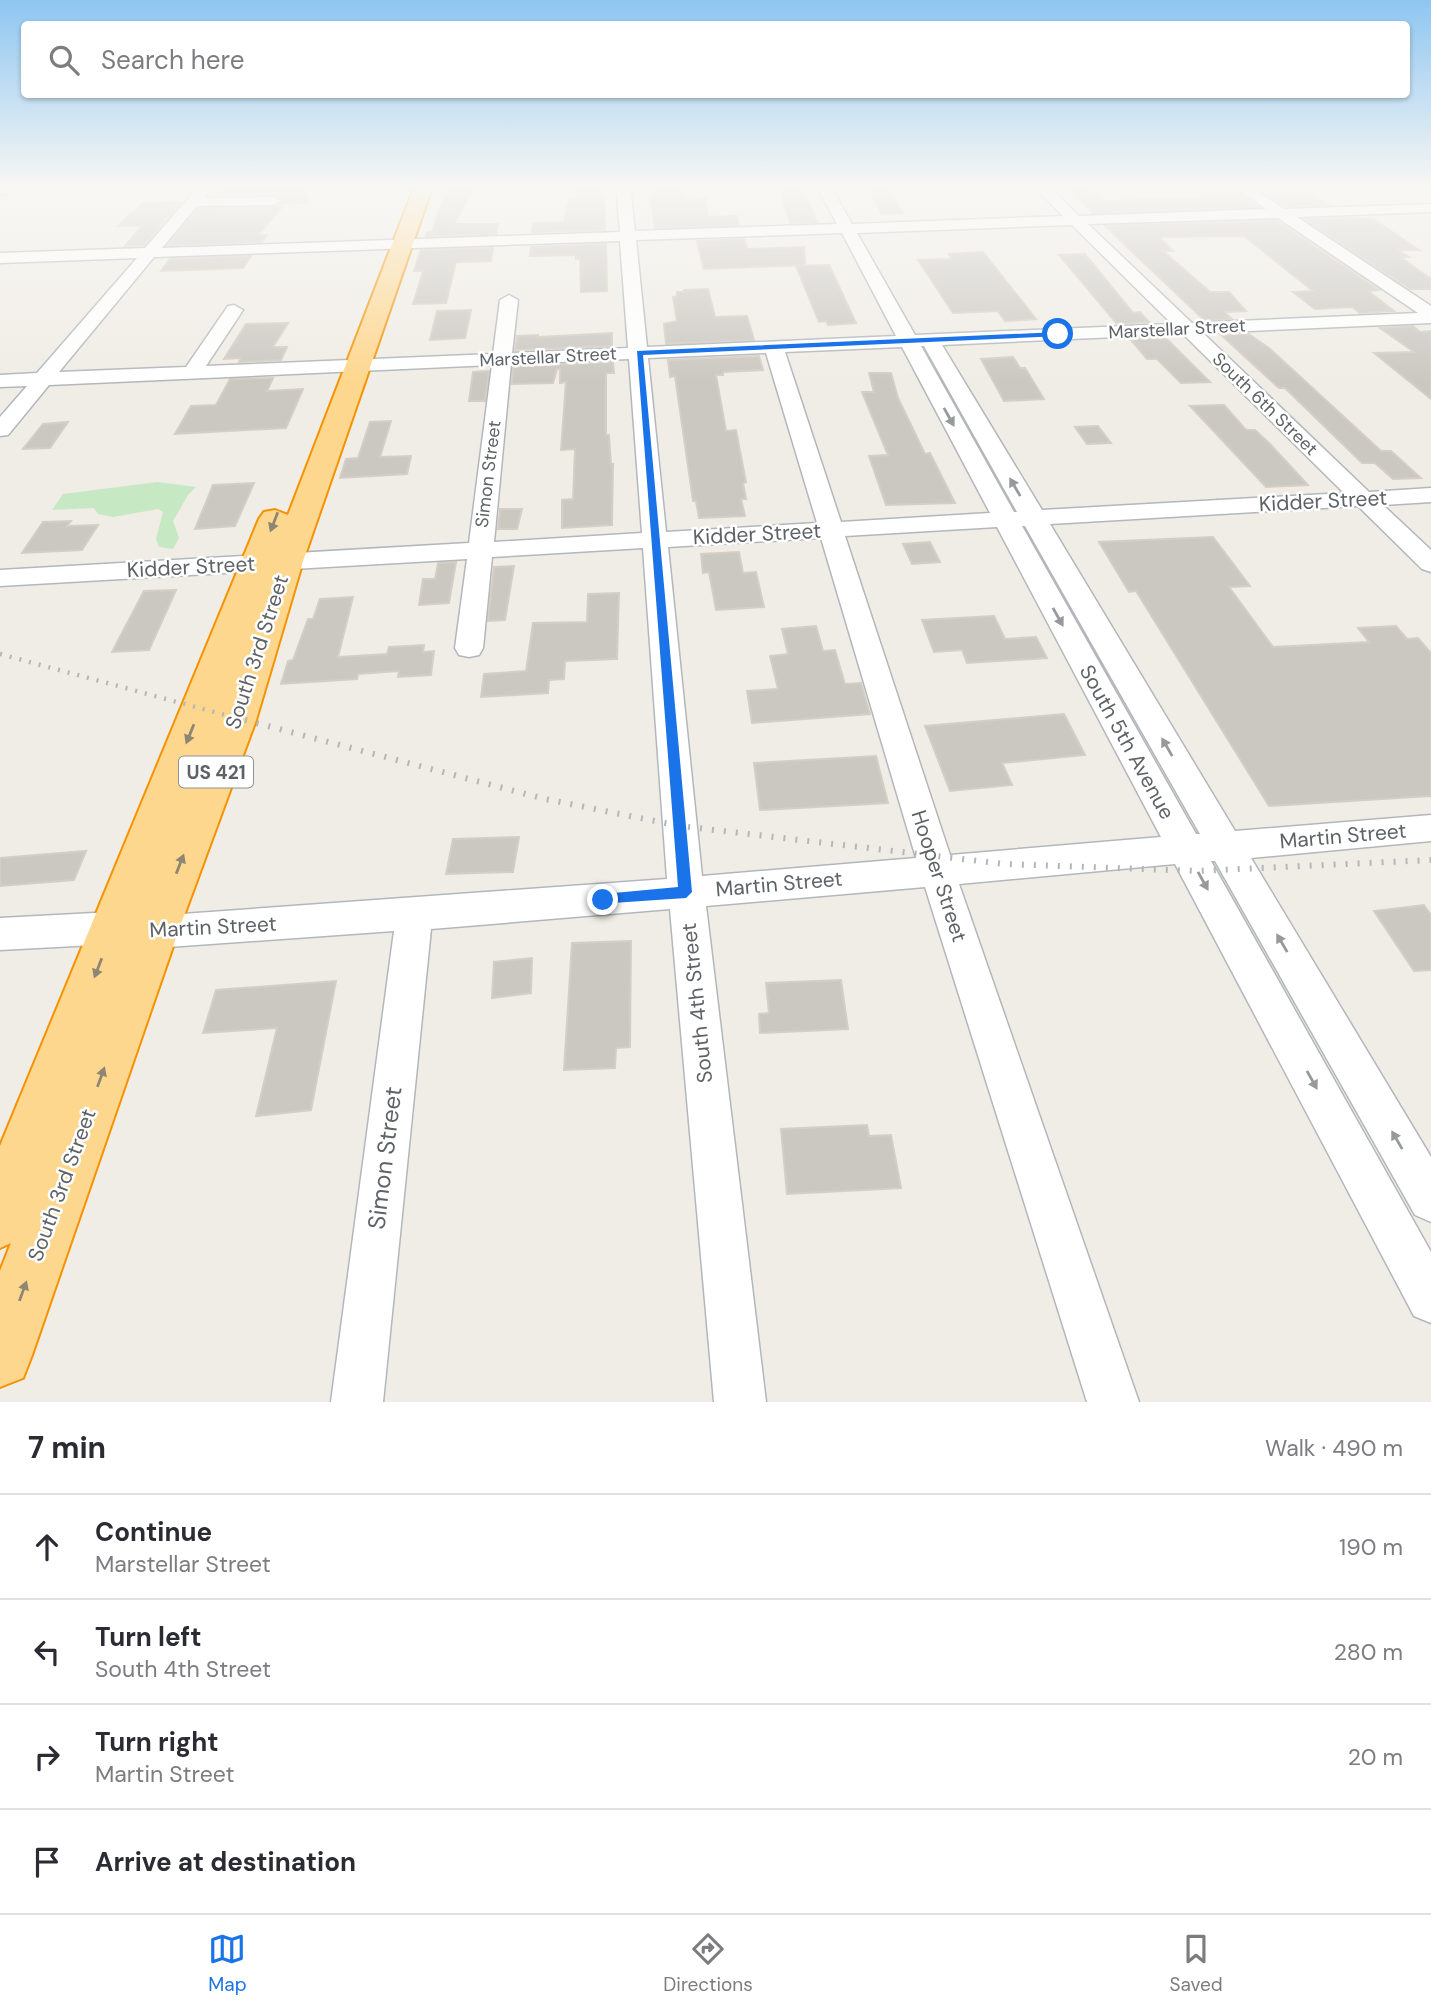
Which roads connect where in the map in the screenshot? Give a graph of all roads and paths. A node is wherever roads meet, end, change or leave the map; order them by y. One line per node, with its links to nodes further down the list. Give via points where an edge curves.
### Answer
1 (152, 250): 8 (street)
2 (245, 250): 8 (street)
3 (389, 250): 18 (highway, South 3rd Street / US 421)
4 (628, 250): 16 (street, South 4th Street)
5 (868, 250): 14 (street, South 5th Avenue)
6 (1107, 250): 13 (street, South 6th Street)
7 (1336, 250): 12 (street)
8 (149, 254): 9 (street); 20 (street)
9 (0, 258)
10 (509, 300): 17 (street, Simon Street)
11 (234, 310): 19 (street)
12 (1431, 316): 13 (street, Marstellar Street)
13 (1188, 328): 14 (street, Marstellar Street); 24 (street, South 6th Street)
14 (919, 340): 15 (street, Marstellar Street); 25 (street, South 5th Avenue)
15 (774, 347): 16 (street, Marstellar Street); 26 (street, Hooper Street)
16 (639, 353): 17 (street, Marstellar Street); 27 (street, South 4th Street)
17 (502, 359): 18 (street, Marstellar Street); 28 (street, Simon Street)
18 (346, 366): 19 (street, Marstellar Street); 29 (highway, South 3rd Street / US 421)
19 (192, 373): 20 (street, Marstellar Street)
20 (43, 379): 21 (street, Marstellar Street); 22 (street)
21 (0, 381)
22 (0, 430)
23 (1431, 495): 24 (street, Kidder Street)
24 (1364, 499): 25 (street, Kidder Street); 30 (street, South 6th Street)
25 (1019, 519): 26 (street, Kidder Street); 34 (street, South 5th Avenue, one-way to 25); 35 (street, South 5th Avenue, one-way to 35)
26 (832, 530): 27 (street, Kidder Street); 36 (street, Hooper Street)
27 (655, 540): 28 (street, Kidder Street); 37 (street, South 4th Street)
28 (480, 550): 29 (street, Kidder Street); 32 (street, Simon Street)
29 (273, 562): 31 (street, Kidder Street); 39 (highway, South 3rd Street / US 421, one-way to 39); 40 (highway, South 3rd Street / US 421, one-way to 29, via 236,720)
30 (1431, 564)
31 (0, 578)
32 (469, 649)
33 (1431, 828): 34 (street, Martin Street)
34 (1225, 846): 35 (street, Martin Street); 42 (street, South 5th Avenue, one-way to 34)
35 (1185, 848): 36 (street, Martin Street); 44 (street, South 5th Avenue, one-way to 44)
36 (937, 870): 37 (street, Martin Street); 48 (street, Hooper Street)
37 (686, 892): 38 (street, Martin Street); 47 (street, South 4th Street)
38 (414, 915): 40 (street, Martin Street); 46 (street, Simon Street)
39 (113, 928): 40 (street, Martin Street); 41 (street, Martin Street); 43 (highway, South 3rd Street / US 421, one-way to 43)
40 (154, 932): 45 (highway, South 3rd Street / US 421, one-way to 40)
41 (0, 934)
42 (1431, 1199)
43 (0, 1218)
44 (1431, 1299)
45 (0, 1355)
46 (357, 1402)
47 (740, 1402)
48 (1113, 1402)

